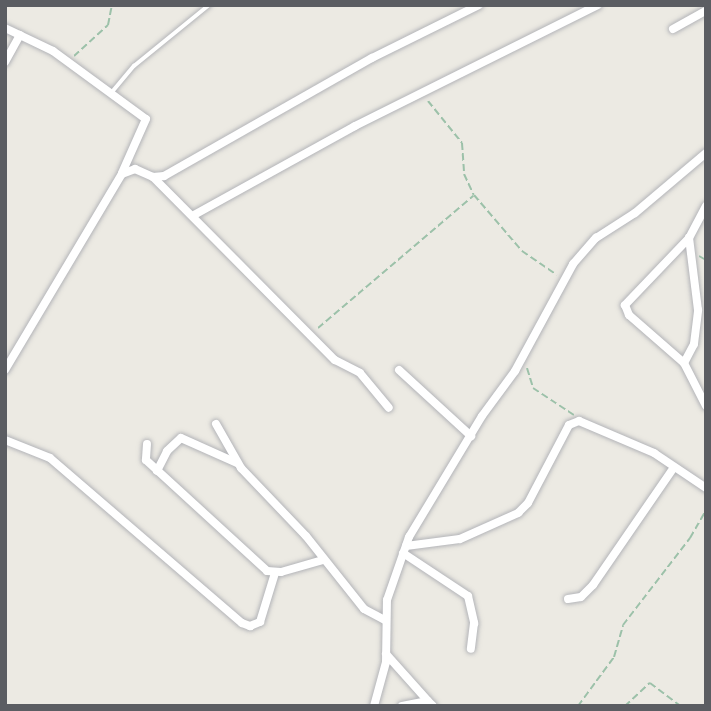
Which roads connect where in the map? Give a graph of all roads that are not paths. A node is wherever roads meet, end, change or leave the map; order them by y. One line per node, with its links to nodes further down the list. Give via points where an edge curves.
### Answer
1 (209, 5): 9 (lane, via 134,66)
2 (479, 5): 13 (street, via 339,76 164,176)
3 (598, 5): 15 (street, via 423,92)
4 (706, 11): 6 (street)
5 (5, 28): 7 (street)
6 (673, 29)
7 (20, 34): 8 (street); 9 (street)
8 (5, 62)
9 (112, 92): 12 (street, via 146,119)
10 (704, 155): 11 (street); 23 (street, via 635,213 596,238 564,279 553,307)
11 (706, 167)
12 (122, 174): 13 (street, via 135,169); 18 (street)
13 (153, 177): 15 (street)
14 (706, 206): 16 (street)
15 (194, 215): 21 (street, via 340,364 360,373)
16 (689, 238): 17 (street, via 698,310 696,337); 17 (street, via 625,304 629,315)
17 (684, 363): 20 (street)
18 (5, 370)
19 (399, 370): 23 (street)
20 (706, 406)
21 (389, 408)
22 (216, 424): 26 (street)
23 (471, 436): 30 (street)
24 (5, 440): 32 (street, via 50,457 242,623 260,622)
25 (147, 444): 28 (street, via 144,457)
26 (237, 463): 28 (street, via 181,438 167,451); 31 (street)
27 (674, 467): 29 (street); 30 (street, via 579,421 569,425 528,503 518,513 460,539); 33 (street, via 586,594)
28 (157, 471): 32 (street, via 261,566)
29 (706, 488)
30 (404, 550): 34 (street); 35 (street, via 468,596 474,622)
31 (323, 560): 32 (street); 34 (street, via 364,609)
32 (275, 573)
33 (568, 598)
34 (385, 620): 36 (street)
35 (471, 649)
36 (386, 654): 37 (street); 38 (street)
37 (430, 704): 39 (street)
38 (374, 706)
39 (402, 706)

